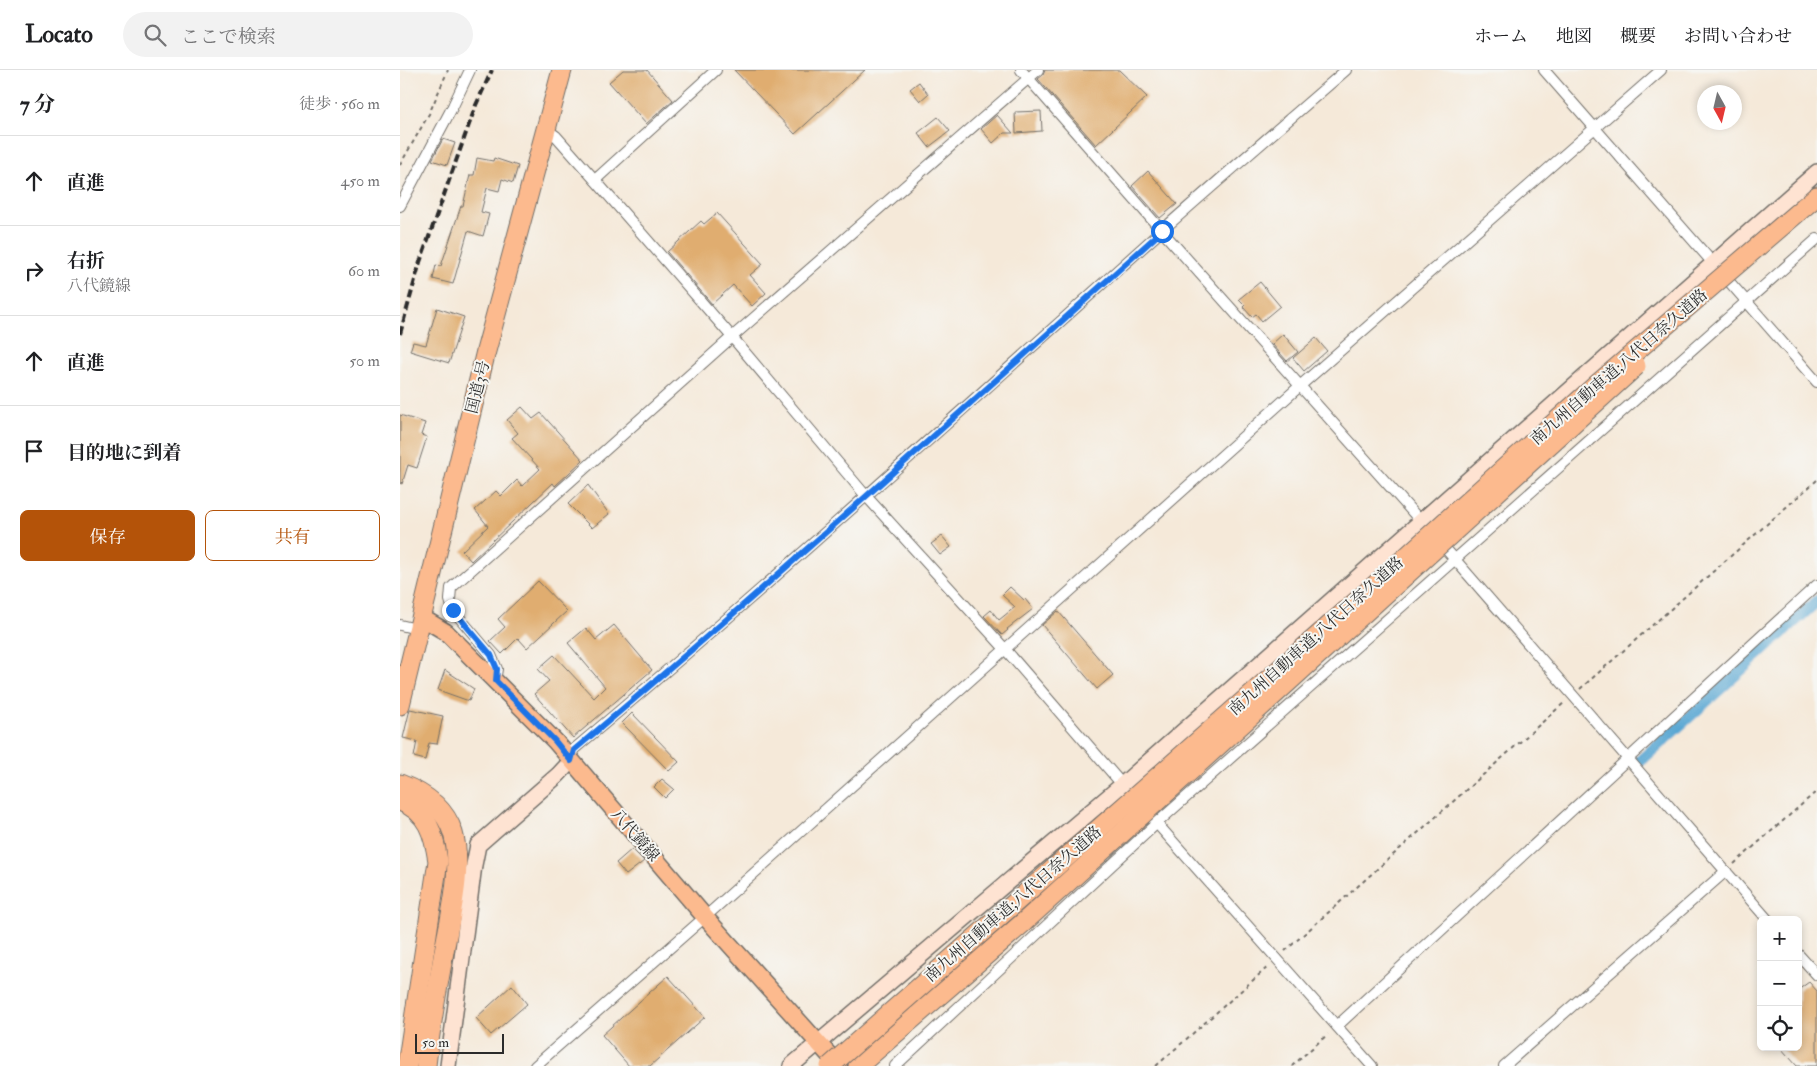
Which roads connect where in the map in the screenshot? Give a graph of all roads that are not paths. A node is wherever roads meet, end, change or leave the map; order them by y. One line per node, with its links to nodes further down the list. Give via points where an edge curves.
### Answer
1 (470, 70): 15 (street)
2 (562, 70): 11 (highway, 国道3号)
3 (716, 70): 13 (street)
4 (1022, 70): 9 (street)
5 (1038, 70): 9 (street)
6 (1346, 70): 16 (street)
7 (1544, 70): 10 (street)
8 (1661, 70): 10 (street)
9 (1029, 78): 16 (street); 20 (street)
10 (1595, 128): 18 (street); 22 (street)
11 (546, 129): 13 (street); 27 (highway, 国道3号)
12 (1817, 172): 18 (street)
13 (595, 180): 20 (street)
14 (1810, 201): 40 (highway, 南九州自動車道;八代日奈久道路, bridge, via 1606,394); 41 (highway, 南九州自動車道;八代日奈久道路, bridge, via 1594,387)
15 (400, 206)
16 (1162, 231): 22 (street); 23 (street)
17 (1817, 240): 19 (street)
18 (1713, 263): 19 (street); 24 (street)
19 (1746, 302): 21 (street); 25 (street)
20 (732, 337): 23 (street); 29 (street, via 451,588 453,610 491,655 497,669)
21 (1817, 382)
22 (1300, 385): 24 (street); 28 (street)
23 (866, 496): 28 (street); 32 (street, via 574,750)
24 (1421, 521): 25 (street); 34 (street)
25 (1455, 559): 31 (street); 36 (street)
26 (1817, 585): 31 (street)
27 (413, 623): 29 (main road, 八代鏡線, via 446,632); 30 (highway, 国道3号)
28 (1004, 649): 34 (street); 39 (street)
29 (496, 681): 32 (main road, 八代鏡線)
30 (400, 705)
31 (1627, 758): 37 (street); 44 (street)
32 (571, 761): 39 (main road, 八代鏡線); 48 (street, via 478,845)
33 (400, 784): 47 (highway, via 415,789 438,805 453,833 457,867)
34 (1122, 785): 36 (street); 45 (street)
35 (400, 802): 46 (highway, via 411,805 424,818 435,839 438,861)
36 (1157, 823): 44 (street); 56 (street)
37 (1726, 871): 38 (street); 58 (street)
38 (1765, 916)
39 (705, 917): 45 (main road, 八代鏡線); 49 (street)
40 (1024, 922): 54 (highway, 南九州自動車道;八代日奈久道路); 55 (highway, via 983,967)
41 (987, 927): 51 (highway, bridge, via 950,953); 52 (highway, 南九州自動車道;八代日奈久道路, bridge)
42 (1802, 958): 43 (street)
43 (1817, 975)
44 (1340, 1030): 57 (street)
45 (819, 1043): 50 (street); 53 (main road, 八代鏡線)
46 (407, 1066)
47 (426, 1066)
48 (448, 1066)
49 (535, 1066)
50 (791, 1066)
51 (815, 1066)
52 (830, 1066)
53 (839, 1066)
54 (858, 1066)
55 (875, 1066)
56 (896, 1066)
57 (1372, 1066)
58 (1504, 1066)

